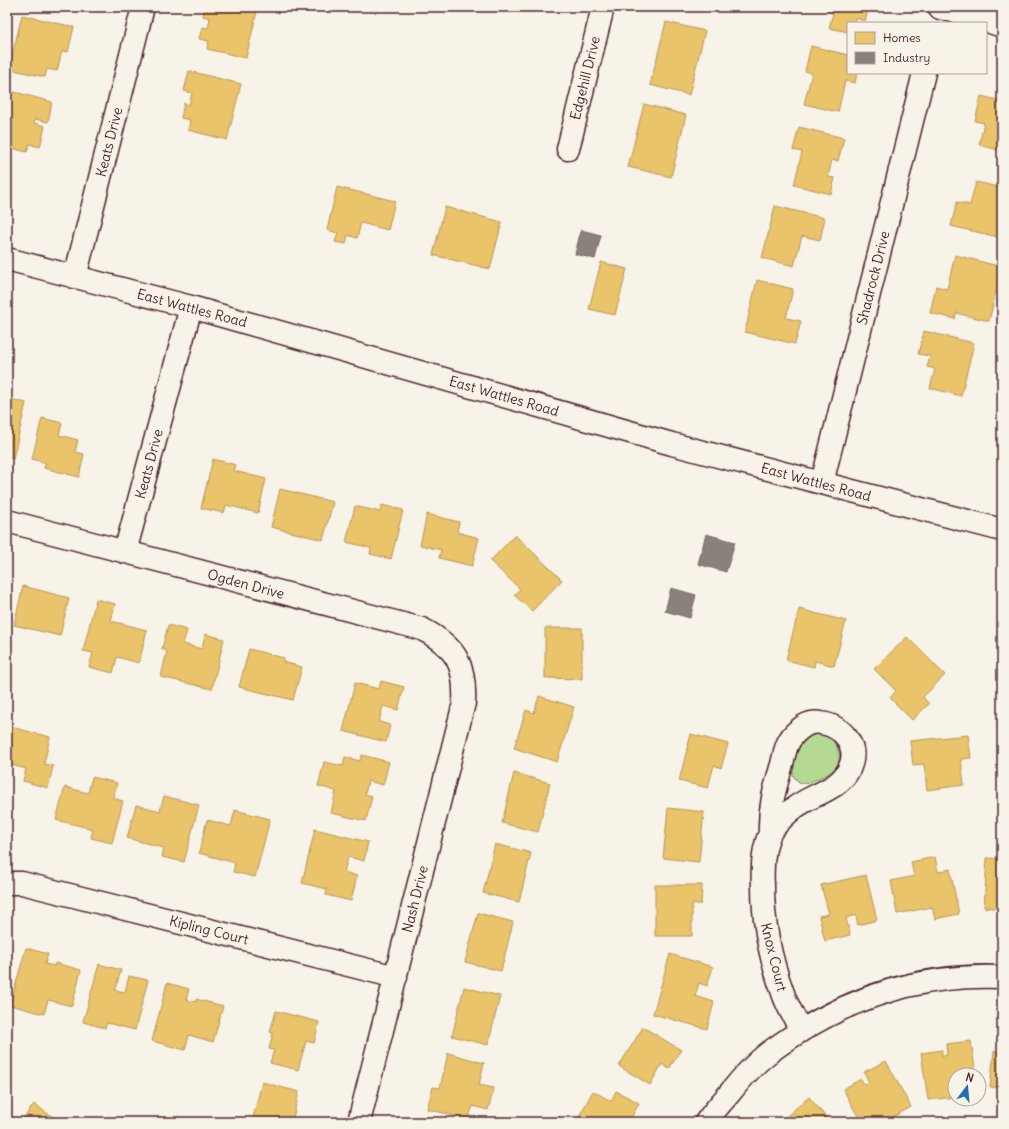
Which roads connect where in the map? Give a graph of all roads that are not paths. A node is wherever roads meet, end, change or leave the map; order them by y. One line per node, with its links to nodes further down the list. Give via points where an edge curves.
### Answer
1 (143, 7): 8 (street, Keats Drive)
2 (603, 7): 6 (street, Edgehill Drive)
3 (939, 13): 4 (street, via 966,14)
4 (1002, 26)
5 (924, 74): 10 (street, Shadrock Drive)
6 (568, 149)
7 (7, 259): 8 (street, East Wattles Road)
8 (76, 277): 9 (street, East Wattles Road)
9 (191, 307): 10 (street, East Wattles Road, via 672,444); 13 (street, Keats Drive)
10 (822, 483): 12 (street, East Wattles Road)
11 (7, 521): 13 (street, Ogden Drive)
12 (1002, 530)
13 (125, 552): 14 (street, Ogden Drive, via 422,629 451,649)
14 (464, 676): 17 (street, Nash Drive, via 464,703)
15 (770, 832): 15 (street, Knox Court, via 793,808 838,783 845,776 851,765 852,754 849,740 840,730 830,724 817,722 806,724 795,732 789,741 773,794 769,815); 19 (street, Knox Court, via 762,872 763,910 768,942 783,994)
16 (12, 879): 17 (street, Kipling Court)
17 (396, 977): 20 (street, Nash Drive)
18 (1002, 977): 19 (street, via 962,977 898,988 843,1007)
19 (801, 1031): 21 (street, via 766,1055)
20 (358, 1122)
21 (706, 1122)

